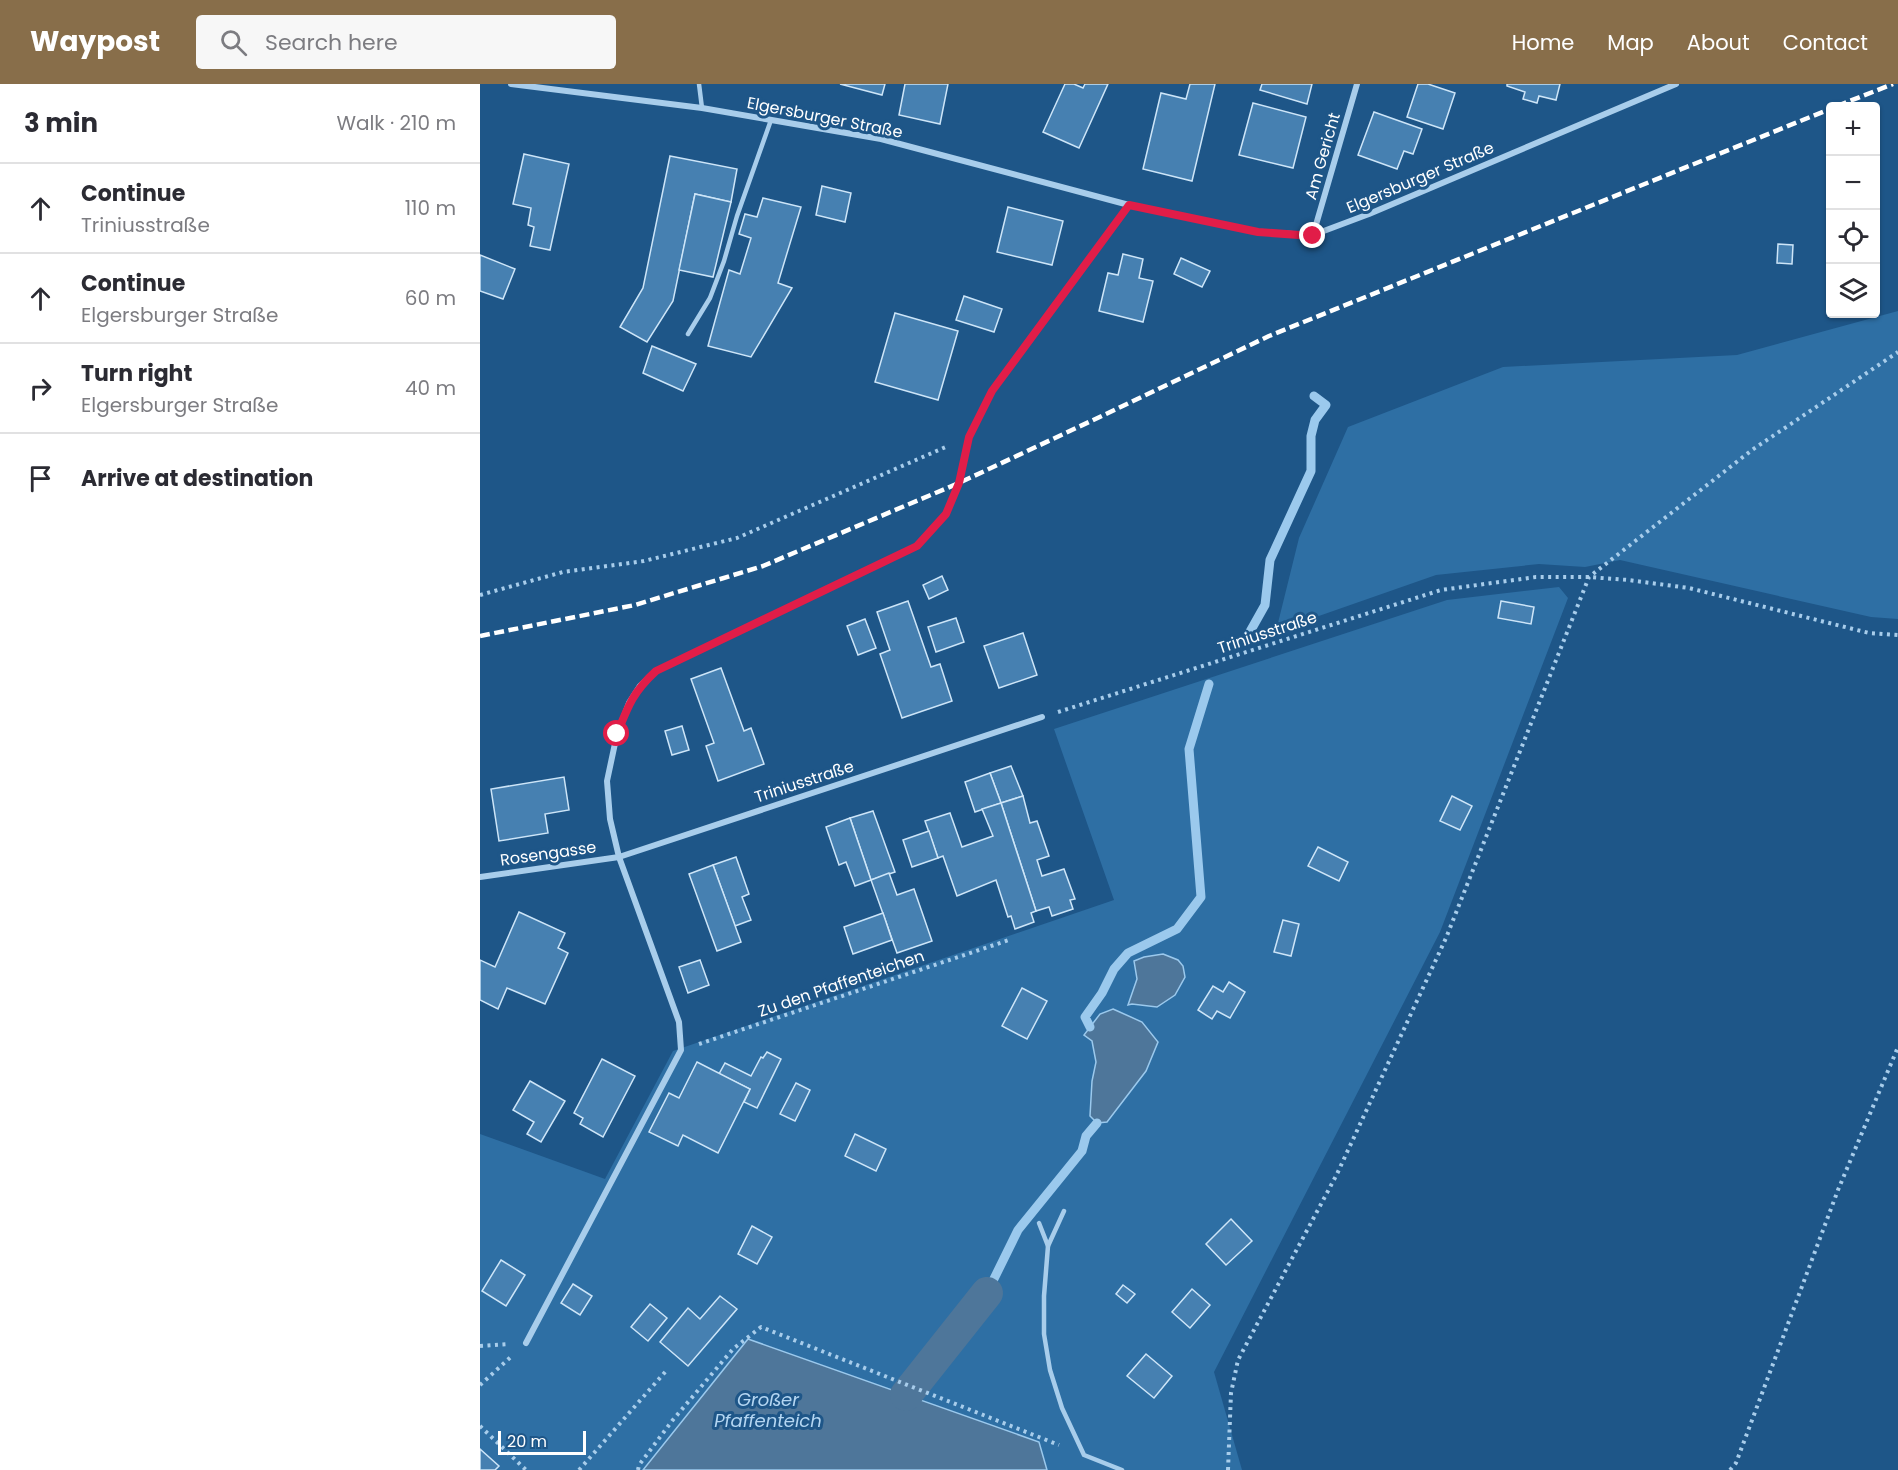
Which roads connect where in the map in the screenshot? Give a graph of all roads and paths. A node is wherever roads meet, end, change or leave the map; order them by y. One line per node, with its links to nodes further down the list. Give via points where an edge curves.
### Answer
1 (511, 84): 5 (street, Elgersburger Straße)
2 (699, 84): 5 (lane)
3 (1358, 84): 8 (street, Am Gericht)
4 (1676, 84): 8 (street, Elgersburger Straße)
5 (702, 108): 6 (street, Elgersburger Straße)
6 (771, 120): 7 (street, Elgersburger Straße, via 881,139); 9 (lane, via 710,298)
7 (1129, 205): 8 (street, Elgersburger Straße, via 1258,232); 11 (street, via 992,391)
8 (1313, 236)
9 (688, 334)
10 (1898, 352): 12 (path, via 1752,450)
11 (969, 437): 13 (path, via 737,538 644,561 563,572); 16 (street, via 959,483 946,514 917,546 656,671 640,686 617,734 607,781 610,819)
12 (1589, 577): 14 (path, Triniusstraße, via 1689,588 1869,633); 15 (path, Triniusstraße, via 1536,577 1441,590); 34 (path, via 1446,939 1337,1173 1238,1360 1231,1393)
13 (480, 595)
14 (1898, 635)
15 (1042, 717): 16 (street, Triniusstraße)
16 (619, 856): 17 (street, Rosengasse); 20 (street, via 680,1022)
17 (480, 877)
18 (1009, 940): 20 (path, Zu den Pfaffenteichen)
19 (1898, 1047): 35 (path)
20 (681, 1050): 24 (street)
21 (1064, 1211): 23 (lane)
22 (1039, 1223): 23 (lane)
23 (1048, 1246): 29 (lane, via 1044,1334 1050,1370)
24 (526, 1342): 25 (path); 27 (path)
25 (480, 1346)
26 (666, 1371): 31 (path)
27 (480, 1385)
28 (480, 1426): 30 (path)
29 (1084, 1455): 32 (path, via 761,1327 733,1349 672,1421); 33 (lane)
30 (526, 1470)
31 (579, 1470)
32 (638, 1470)
33 (1122, 1470)
34 (1228, 1470)
35 (1730, 1470)

